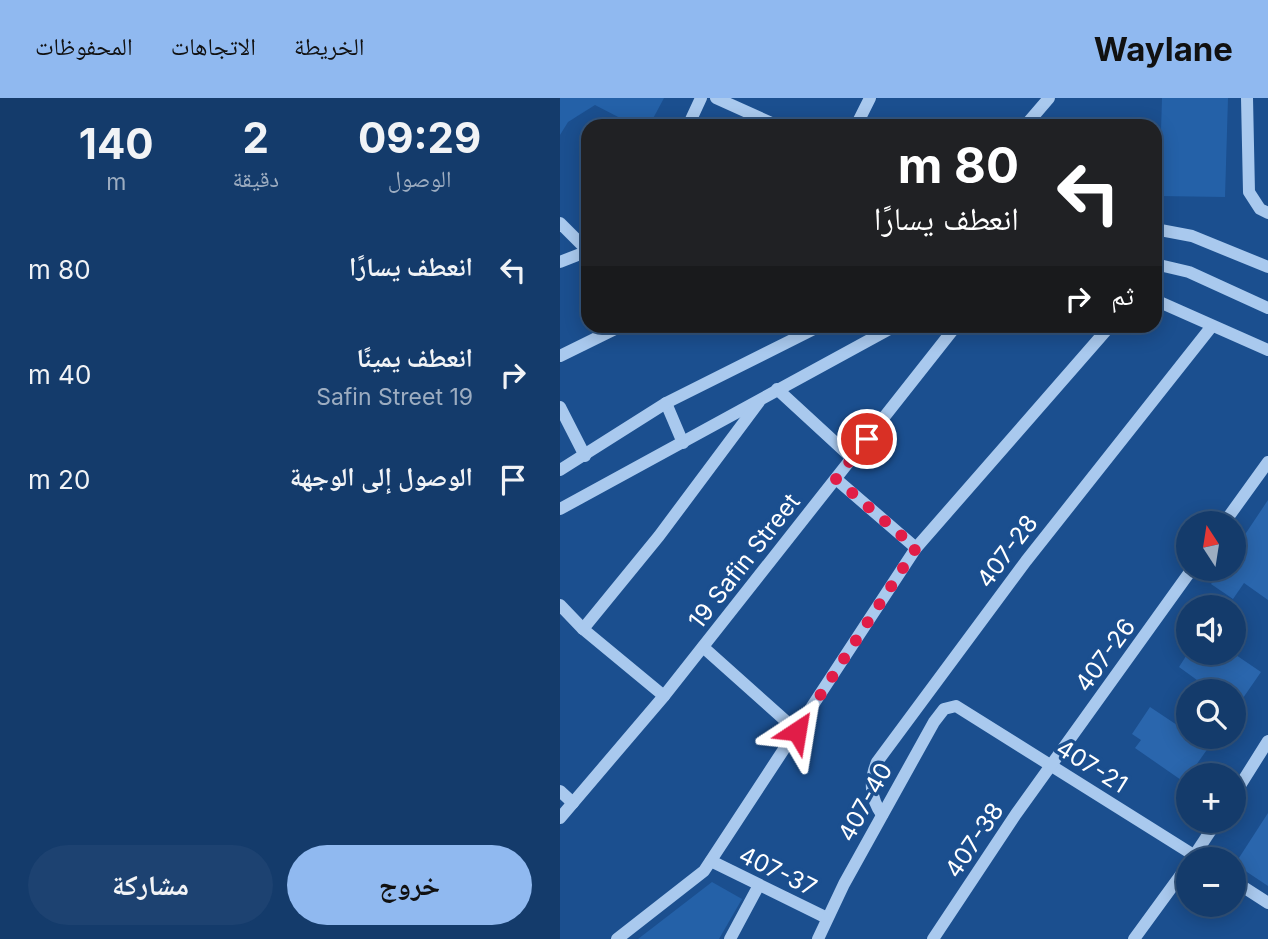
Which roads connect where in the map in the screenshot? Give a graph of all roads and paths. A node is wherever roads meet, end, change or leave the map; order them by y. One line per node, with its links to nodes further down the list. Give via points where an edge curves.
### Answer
1 (701, 98): 6 (street)
2 (716, 98): 7 (street)
3 (870, 98): 8 (street)
4 (1049, 98): 9 (street)
5 (1247, 98): 10 (street, via 1249,192)
6 (691, 119)
7 (762, 119)
8 (860, 119)
9 (1031, 119)
10 (1268, 214)
11 (560, 223): 13 (street)
12 (1162, 230): 16 (street, via 1192,236)
13 (581, 244)
14 (581, 254): 15 (street)
15 (560, 262)
16 (1268, 267)
17 (1162, 269): 19 (street, via 1189,272)
18 (1162, 303): 20 (street)
19 (1268, 308)
20 (1212, 326): 26 (street); 53 (street, 407-28, via 1034,550 877,761 871,790)
21 (607, 333): 27 (street)
22 (802, 333): 30 (street)
23 (882, 333): 28 (street)
24 (950, 333): 34 (street, 19 Safin Street)
25 (1104, 333): 40 (street)
26 (1268, 350)
27 (560, 356)
28 (778, 389): 29 (street); 34 (street)
29 (761, 399): 32 (street); 43 (street)
30 (666, 403): 32 (street); 33 (street)
31 (560, 407): 33 (street)
32 (683, 443): 38 (street)
33 (585, 456): 36 (street)
34 (852, 458): 37 (street, 19 Safin Street)
35 (1268, 462): 39 (street)
36 (560, 470)
37 (836, 479): 40 (street); 44 (street, 19 Safin Street)
38 (560, 509)
39 (1233, 511)
40 (916, 548): 47 (street)
41 (1183, 581): 49 (street, 407-26)
42 (560, 605): 43 (street)
43 (583, 629): 45 (street)
44 (702, 647): 45 (street, 19 Safin Street); 47 (street)
45 (664, 696): 52 (street, 19 Safin Street)
46 (966, 711): 49 (street, 407-21); 53 (street, 407-40, via 956,706 944,709)
47 (797, 731): 56 (street)
48 (1268, 741): 50 (street)
49 (1051, 765): 55 (street, 407-21); 65 (street, 407-38)
50 (1246, 776)
51 (560, 791): 52 (street)
52 (573, 803): 54 (street, 19 Safin Street)
53 (882, 814): 61 (street, 407-40)
54 (560, 818)
55 (1176, 848)
56 (711, 861): 58 (street, 407-37); 62 (street)
57 (1176, 884): 66 (street)
58 (760, 885): 61 (street, 407-37); 63 (street)
59 (1246, 888): 60 (street)
60 (1268, 902)
61 (827, 918): 64 (street, 407-40)
62 (617, 939)
63 (730, 939)
64 (818, 939)
65 (933, 939)
66 (1134, 939)

